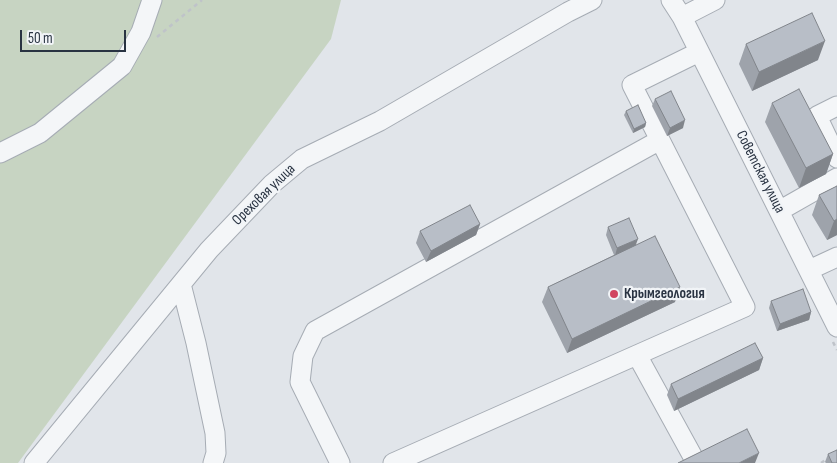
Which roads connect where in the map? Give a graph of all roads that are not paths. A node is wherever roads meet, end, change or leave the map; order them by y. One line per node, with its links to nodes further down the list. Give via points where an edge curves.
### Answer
1 (152, 0): 9 (street, via 141,32 122,66 40,133)
2 (592, 0): 15 (street, Ореховая улица, via 380,121 302,158 272,184)
3 (671, 0): 5 (street, Советская улица)
4 (715, 0): 5 (street)
5 (682, 17): 6 (street, Советская улица)
6 (699, 52): 8 (street, via 632,84); 12 (street, Советская улица)
7 (837, 106): 10 (street, via 816,116)
8 (660, 140): 17 (street, via 744,307); 21 (street, via 315,331 303,356 300,382)
9 (0, 153)
10 (837, 158)
11 (837, 178): 12 (street)
12 (779, 211): 14 (street, Советская улица)
13 (837, 257): 14 (street)
14 (809, 270): 16 (street, Советская улица)
15 (181, 284): 19 (street, Ореховая улица); 20 (street, via 215,434)
16 (837, 327)
17 (637, 354): 18 (street); 22 (street)
18 (693, 457)
19 (34, 463)
20 (213, 463)
21 (340, 463)
22 (394, 463)

